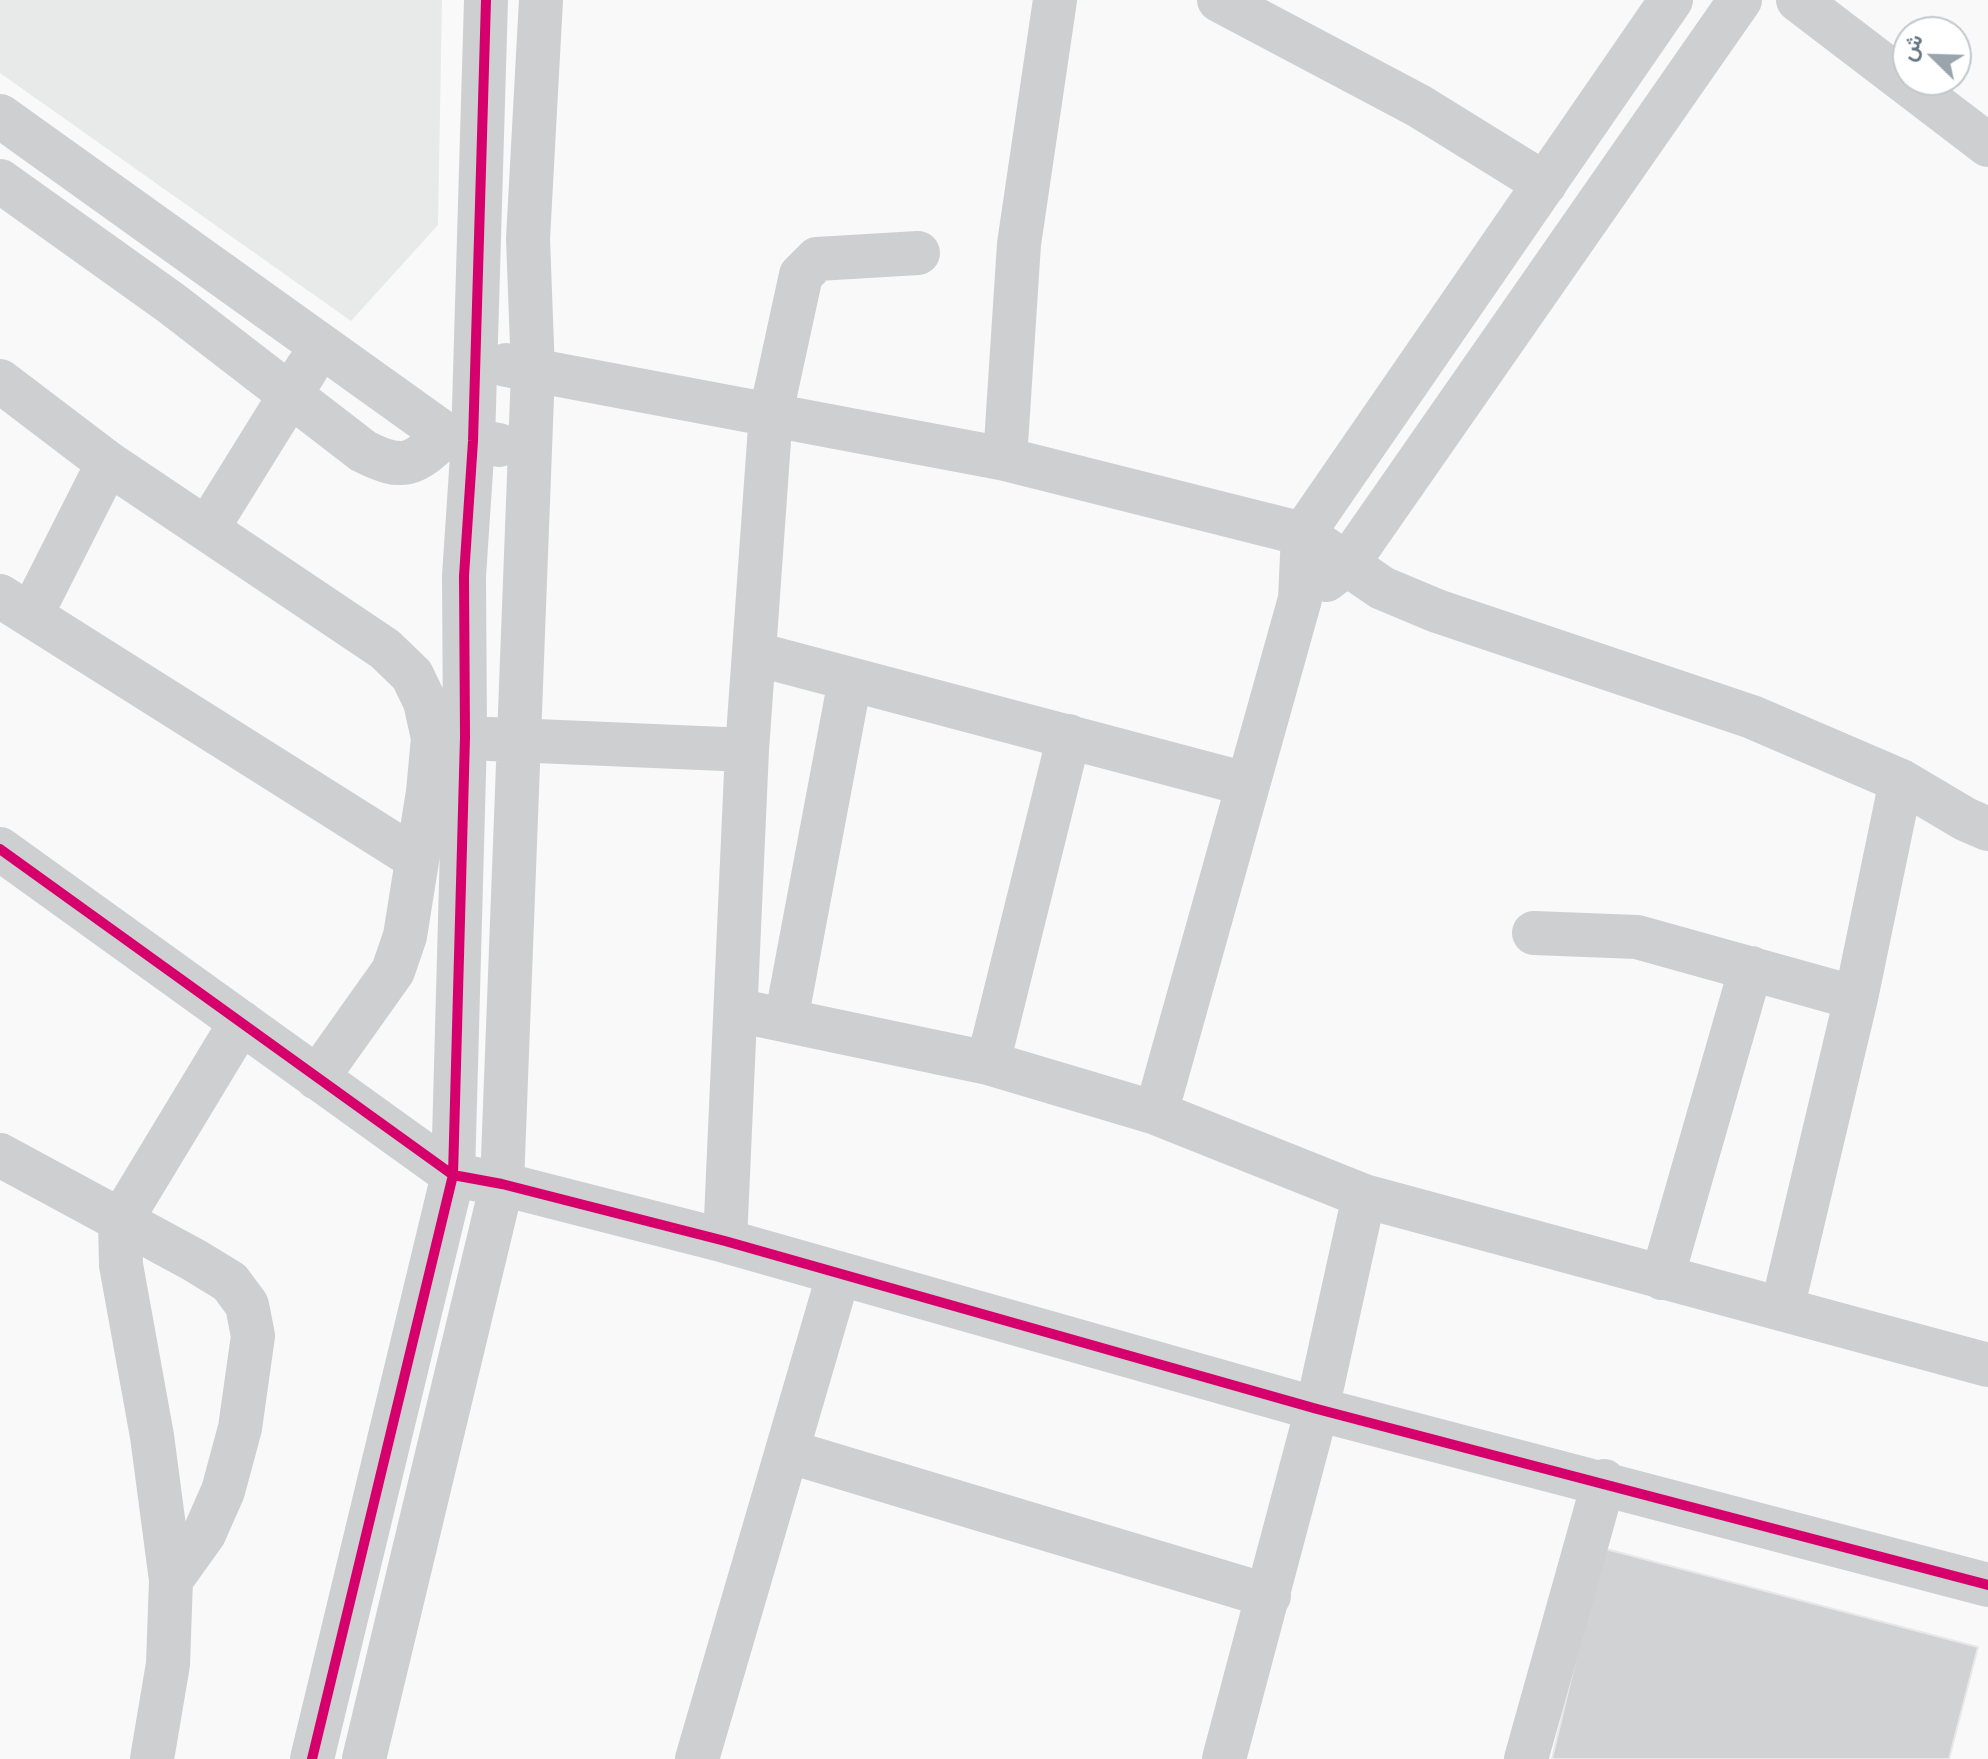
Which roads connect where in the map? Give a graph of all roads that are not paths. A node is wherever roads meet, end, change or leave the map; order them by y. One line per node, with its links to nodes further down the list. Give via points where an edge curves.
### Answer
1 (486, 0): 10 (street)
2 (541, 0): 11 (street)
3 (1055, 0): 24 (street, via 1019,244)
4 (1219, 0): 14 (street, via 1419,106)
5 (1671, 0): 14 (street)
6 (1683, 0): 8 (street)
7 (1798, 0): 12 (street)
8 (1729, 16): 28 (street)
9 (0, 116): 16 (street)
10 (483, 121): 11 (street); 17 (street)
11 (534, 128): 18 (street, via 528,239)
12 (1988, 145)
13 (0, 181): 20 (street)
14 (1545, 184): 27 (street)
15 (918, 253): 21 (street, via 817,259 801,275)
16 (321, 347): 20 (street); 22 (street)
17 (476, 359): 18 (street); 22 (street)
18 (533, 371): 21 (street); 23 (street)
19 (0, 381): 25 (street)
20 (290, 393): 22 (street, via 363,451 387,463 420,459); 26 (street)
21 (771, 413): 24 (street); 31 (street)
22 (460, 438): 23 (street); 34 (street)
23 (529, 450): 35 (street)
24 (1005, 459): 27 (street)
25 (108, 463): 26 (street); 30 (street)
26 (207, 529): 41 (street, via 385,649 412,675 433,738)
27 (1303, 534): 28 (street); 29 (street)
28 (1348, 563): 29 (street); 37 (street, via 1382,588 1424,605 1752,717)
29 (1300, 599): 38 (street)
30 (15, 606): 41 (street)
31 (756, 654): 32 (street); 36 (street)
32 (850, 680): 33 (street); 46 (street)
33 (1069, 736): 38 (street); 48 (street)
34 (465, 737): 35 (street); 52 (street)
35 (519, 741): 36 (street); 53 (street)
36 (747, 750): 45 (street)
37 (1901, 781): 39 (street); 44 (street)
38 (1246, 784): 50 (street)
39 (1988, 829)
40 (0, 849): 47 (street)
41 (417, 859): 49 (street, via 405,936 393,971)
42 (1534, 933): 43 (street, via 1637,937)
43 (1751, 968): 44 (street); 58 (street)
44 (1856, 998): 59 (street)
45 (736, 1010): 46 (street); 56 (street)
46 (786, 1020): 48 (street)
47 (241, 1022): 49 (street); 55 (street)
48 (988, 1063): 50 (street)
49 (317, 1078): 52 (street)
50 (1156, 1113): 54 (street)
51 (0, 1155): 55 (street)
52 (453, 1175): 53 (street); 68 (street)
53 (502, 1184): 56 (street); 69 (street)
54 (1364, 1196): 58 (street); 61 (street)
55 (120, 1222): 64 (street, via 121,1265 150,1421); 64 (street, via 230,1282 247,1305 253,1336 240,1428 223,1491 204,1534)
56 (725, 1241): 57 (street)
57 (839, 1273): 61 (street); 62 (street)
58 (1662, 1278): 59 (street)
59 (1782, 1309): 60 (street)
60 (1988, 1365)
61 (1317, 1409): 63 (street); 66 (street)
62 (787, 1451): 66 (street); 70 (street)
63 (1604, 1481): 65 (street); 72 (street)
64 (171, 1580): 67 (street, via 168,1664)
65 (1988, 1585)
66 (1269, 1596): 71 (street)
67 (152, 1759)
68 (312, 1759)
69 (364, 1759)
70 (697, 1759)
71 (1224, 1759)
72 (1526, 1759)

